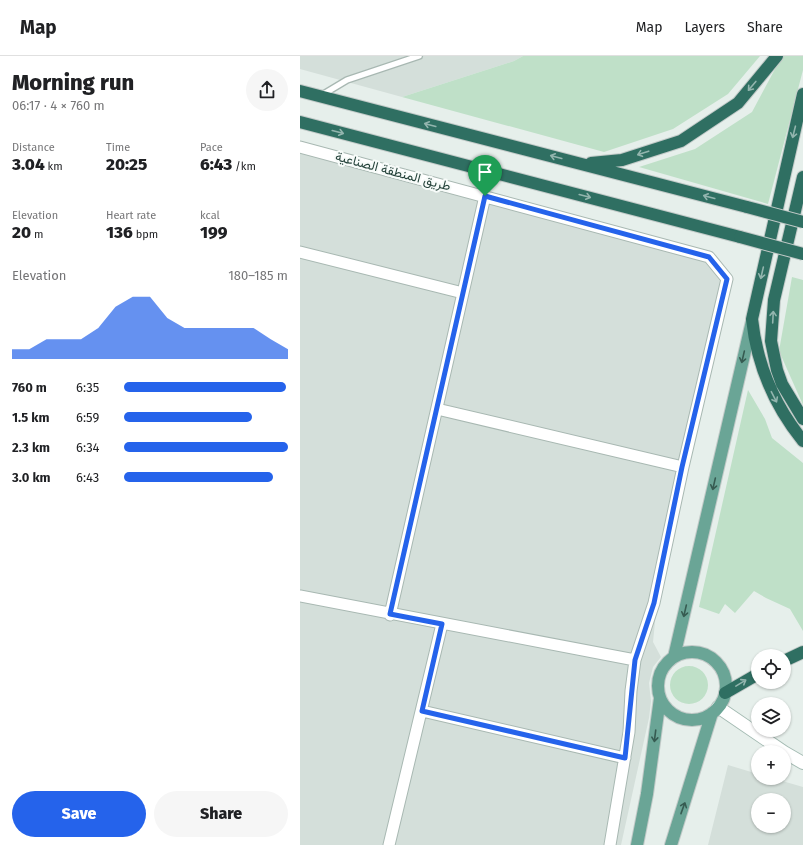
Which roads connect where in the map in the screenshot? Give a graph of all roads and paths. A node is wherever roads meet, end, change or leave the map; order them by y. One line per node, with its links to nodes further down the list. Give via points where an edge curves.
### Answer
1 (419, 56): 5 (lane, via 347,80)
2 (777, 56): 8 (highway, one-way to 8, via 738,103 681,141 622,160)
3 (300, 91): 5 (highway)
4 (803, 94): 15 (highway, one-way to 15)
5 (320, 96): 8 (highway, one-way to 5)
6 (300, 122): 13 (highway, one-way to 13, bridge)
7 (300, 146): 10 (street, طريق المنطقة الصناعية)
8 (581, 164): 11 (highway, one-way to 8, bridge)
9 (803, 177): 17 (highway, one-way to 9, via 788,397 775,363 771,341 774,300)
10 (485, 196): 14 (street); 19 (street, طريق المنطقة الصناعية, via 709,257 727,279)
11 (803, 222)
12 (300, 252): 14 (street)
13 (803, 254)
14 (463, 293): 16 (street)
15 (752, 319): 18 (highway, one-way to 18, via 758,357 769,387 780,410); 24 (main road, one-way to 24)
16 (437, 408): 19 (street); 21 (street)
17 (803, 419)
18 (803, 442)
19 (682, 467): 26 (street, طريق المنطقة الصناعية, via 654,603)
20 (300, 596): 21 (street)
21 (390, 614): 22 (street)
22 (442, 624): 26 (street); 31 (street)
23 (803, 652): 25 (highway)
24 (674, 657): 28 (main road, via 681,653 697,652 711,658 722,670); 29 (main road, via 659,674)
25 (791, 658)
26 (635, 660): 34 (street, طريق المنطقة الصناعية)
27 (751, 678): 28 (highway, one-way to 27)
28 (725, 693): 30 (main road)
29 (660, 698): 30 (main road, via 669,711 682,718 698,719); 38 (main road, one-way to 38, via 648,794)
30 (715, 710): 32 (street); 39 (main road, one-way to 30)
31 (422, 711): 34 (street); 36 (street)
32 (772, 745)
33 (791, 756): 35 (street)
34 (625, 758): 37 (street, طريق المنطقة الصناعية)
35 (803, 762)
36 (389, 845)
37 (610, 845)
38 (637, 845)
39 (671, 845)

